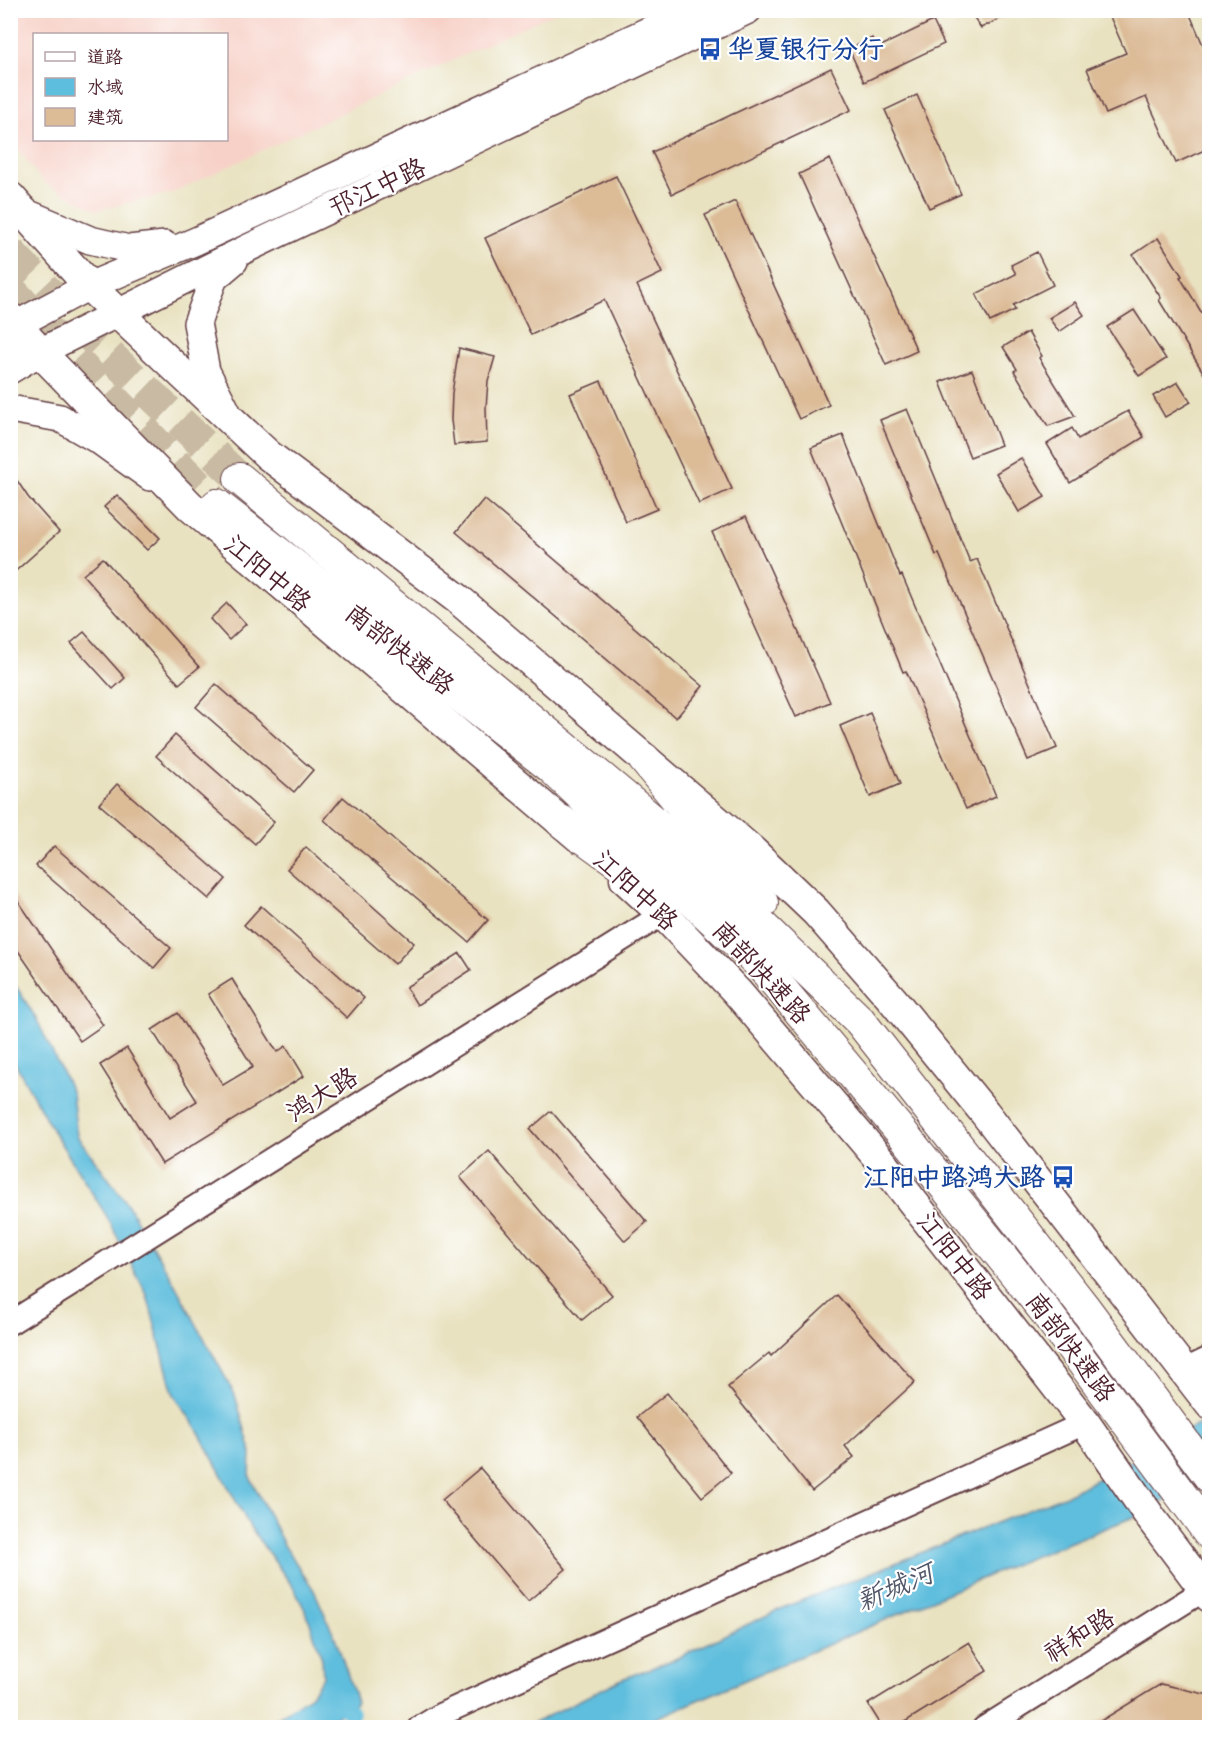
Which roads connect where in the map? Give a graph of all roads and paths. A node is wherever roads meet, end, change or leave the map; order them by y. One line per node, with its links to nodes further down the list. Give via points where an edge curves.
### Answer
1 (693, 10): 4 (main road, 邗江中路)
2 (748, 10): 5 (main road, 邗江中路)
3 (17, 204): 4 (main road, via 90,240 129,249); 6 (main road)
4 (196, 241): 6 (main road, 邗江中路)
5 (249, 248): 7 (main road, 邗江中路); 12 (main road, via 214,278 197,323 206,371)
6 (90, 286): 7 (main road); 8 (main road, 邗江中路)
7 (119, 314): 9 (main road, 邗江中路); 12 (main road)
8 (12, 324): 9 (main road, 江阳中路)
9 (40, 352): 10 (main road, 邗江中路); 14 (main road, 江阳中路)
10 (10, 370)
11 (10, 409): 14 (main road, via 60,418)
12 (231, 421): 15 (main road, via 268,455 458,599)
13 (240, 479): 19 (highway, 南部快速路, via 651,819)
14 (204, 506): 16 (main road, 江阳中路); 18 (highway, 南部快速路, via 551,767)
15 (644, 759): 19 (highway); 21 (main road, via 752,851 816,912)
16 (561, 822): 17 (main road, 江阳中路); 18 (highway)
17 (663, 914): 20 (street, 鸿大路); 23 (main road, 江阳中路, via 737,992 881,1161)
18 (760, 964): 25 (highway, 南部快速路, via 1035,1298)
19 (860, 1022): 24 (highway, 南部快速路, via 1083,1306)
20 (10, 1323)
21 (1197, 1364): 22 (main road)
22 (1209, 1404)
23 (1085, 1423): 26 (main road, 江阳中路); 27 (street)
24 (1209, 1477)
25 (1209, 1534)
26 (1207, 1594): 29 (street, 祥和路)
27 (445, 1721): 28 (street)
28 (419, 1728)
29 (984, 1728)

